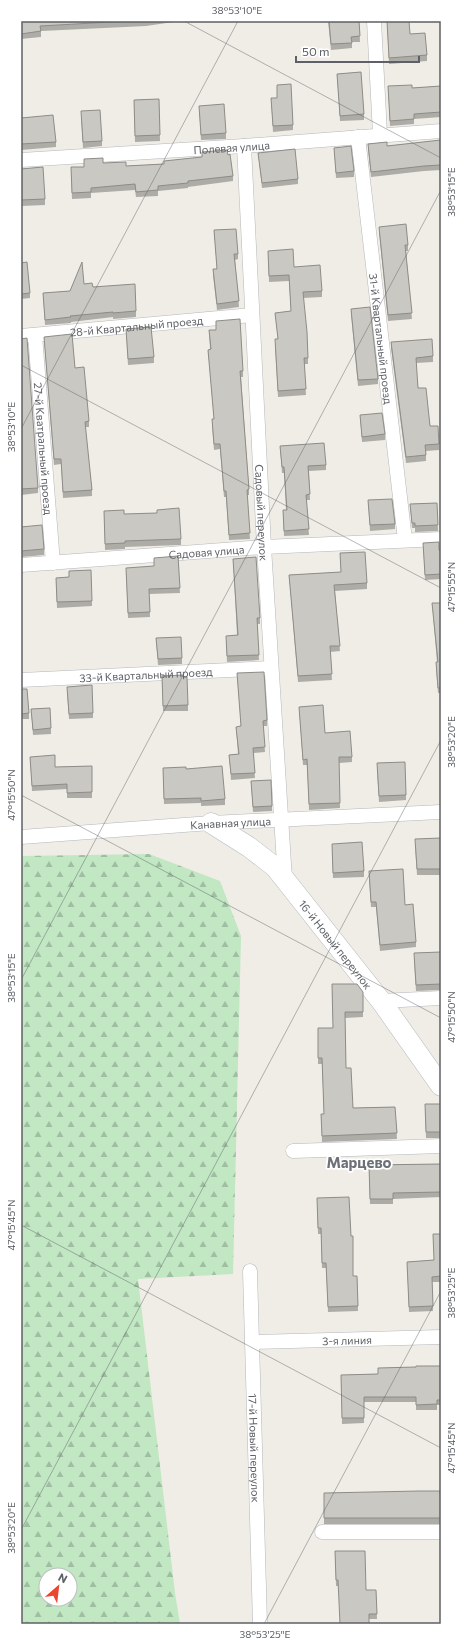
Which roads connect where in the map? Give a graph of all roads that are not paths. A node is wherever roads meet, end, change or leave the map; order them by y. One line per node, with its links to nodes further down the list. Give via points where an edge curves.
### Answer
1 (374, 21): 3 (street)
2 (441, 131): 3 (street, Полевая улица)
3 (380, 134): 4 (street, Полевая улица)
4 (358, 137): 5 (street, Полевая улица); 10 (street, 31-й Квартальный проезд)
5 (244, 146): 6 (street, Полевая улица); 7 (street, Садовый переулок)
6 (21, 160)
7 (252, 315): 8 (street, 28-й Квартальный проезд); 11 (street, Садовый переулок)
8 (28, 336): 12 (street, 27-й Кватральный проезд)
9 (441, 539): 10 (street, Садовая улица)
10 (405, 540): 11 (street, Садовая улица)
11 (264, 546): 12 (street, Садовая улица); 14 (street, Садовый переулок)
12 (52, 563): 13 (street, Садовая улица)
13 (21, 565)
14 (271, 668): 15 (street, 33-й Квартальный проезд); 17 (street, Садовый переулок)
15 (21, 680)
16 (441, 812): 17 (street, Канавная улица)
17 (281, 820): 18 (street, Канавная улица); 20 (street, Садовый переулок)
18 (211, 823): 19 (street, Канавная улица); 20 (street, 16-й Новый переулок, via 249,846)
19 (21, 837)
20 (285, 880): 22 (street, 16-й Новый переулок)
21 (441, 998): 22 (street)
22 (380, 1001): 23 (street, 16-й Новый переулок)
23 (441, 1086)
24 (441, 1146): 25 (street)
25 (293, 1151)
26 (250, 1271): 28 (street, 17-й Новый переулок)
27 (441, 1337): 28 (street, 3-я линия)
28 (252, 1342): 31 (street, 17-й Новый переулок)
29 (322, 1532): 30 (street)
30 (441, 1532)
31 (260, 1624)

